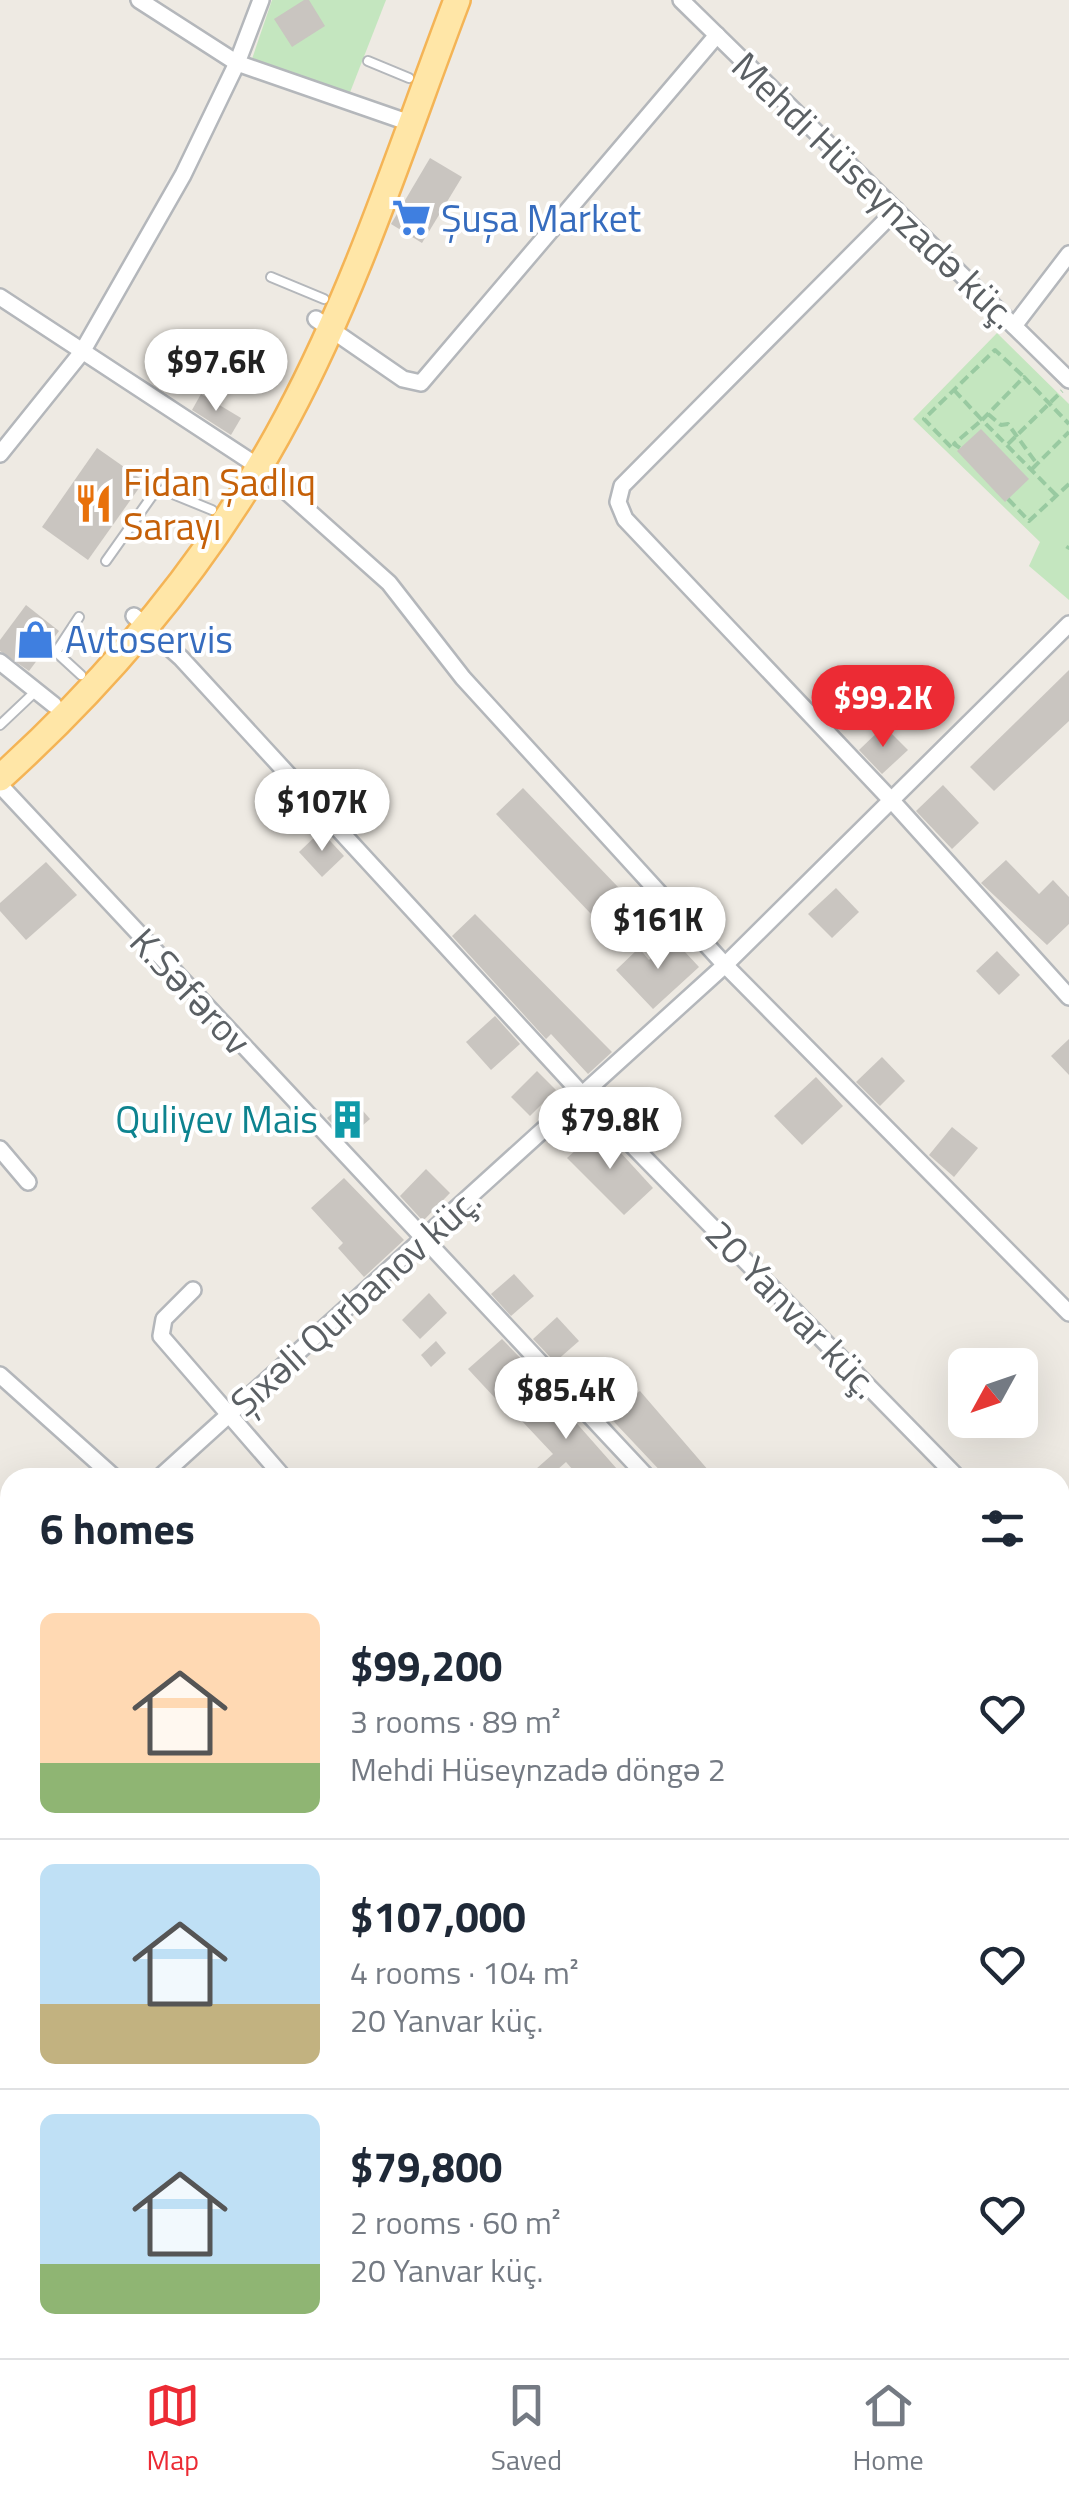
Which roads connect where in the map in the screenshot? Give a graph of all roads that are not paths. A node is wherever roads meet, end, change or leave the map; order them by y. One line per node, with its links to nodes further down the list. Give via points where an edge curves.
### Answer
1 (139, 0): 8 (street)
2 (261, 0): 8 (street)
3 (439, 0): 9 (main road)
4 (457, 0): 10 (main road)
5 (681, 0): 6 (street, Mehdi Hüseynzadə küç.)
6 (717, 34): 11 (street, Mehdi Hüseynzadə küç.); 15 (street, via 421,383 404,379)
7 (368, 61): 9 (lane)
8 (238, 63): 10 (street); 17 (street)
9 (409, 78): 10 (main road)
10 (403, 119): 15 (main road)
11 (896, 210): 16 (street, Mehdi Hüseynzadə küç.); 32 (street, via 622,486 618,502 625,518)
12 (1069, 254): 16 (street)
13 (271, 277): 15 (lane)
14 (0, 297): 17 (street)
15 (324, 315): 20 (main road)
16 (1014, 326): 18 (street, Mehdi Hüseynzadə küç.)
17 (82, 352): 19 (street); 20 (street)
18 (1069, 382)
19 (0, 454)
20 (252, 463): 21 (main road); 24 (main road, via 200,558); 33 (street, via 389,583 463,678)
21 (212, 510): 22 (lane, via 163,490); 24 (main road)
22 (106, 561)
23 (79, 618): 27 (lane, via 56,652)
24 (141, 621): 27 (main road); 31 (main road, via 68,714); 35 (street, 20 Yanvar küç.)
25 (1069, 624): 32 (street, Şıxəli Qurbanov küç.)
26 (0, 662): 28 (street)
27 (81, 676): 28 (main road)
28 (45, 698): 29 (lane); 30 (main road)
29 (0, 725)
30 (0, 756)
31 (0, 781): 38 (street, K.Səfərov)
32 (893, 802): 33 (street, Şıxəli Qurbanov küç.); 34 (street)
33 (725, 965): 35 (street, Şıxəli Qurbanov küç.); 40 (street)
34 (1069, 997)
35 (580, 1092): 38 (street, Şıxəli Qurbanov küç.); 47 (street, 20 Yanvar küç.)
36 (0, 1149): 37 (street)
37 (28, 1182)
38 (423, 1241): 42 (street, Şıxəli Qurbanov küç.); 46 (street, K.Səfərov)
39 (193, 1290): 42 (street, via 164,1319 161,1336)
40 (1069, 1313)
41 (0, 1375): 43 (street)
42 (230, 1415): 44 (street, Şıxəli Qurbanov küç.); 45 (street)
43 (104, 1468)
44 (169, 1468)
45 (275, 1468)
46 (639, 1468)
47 (948, 1468)

